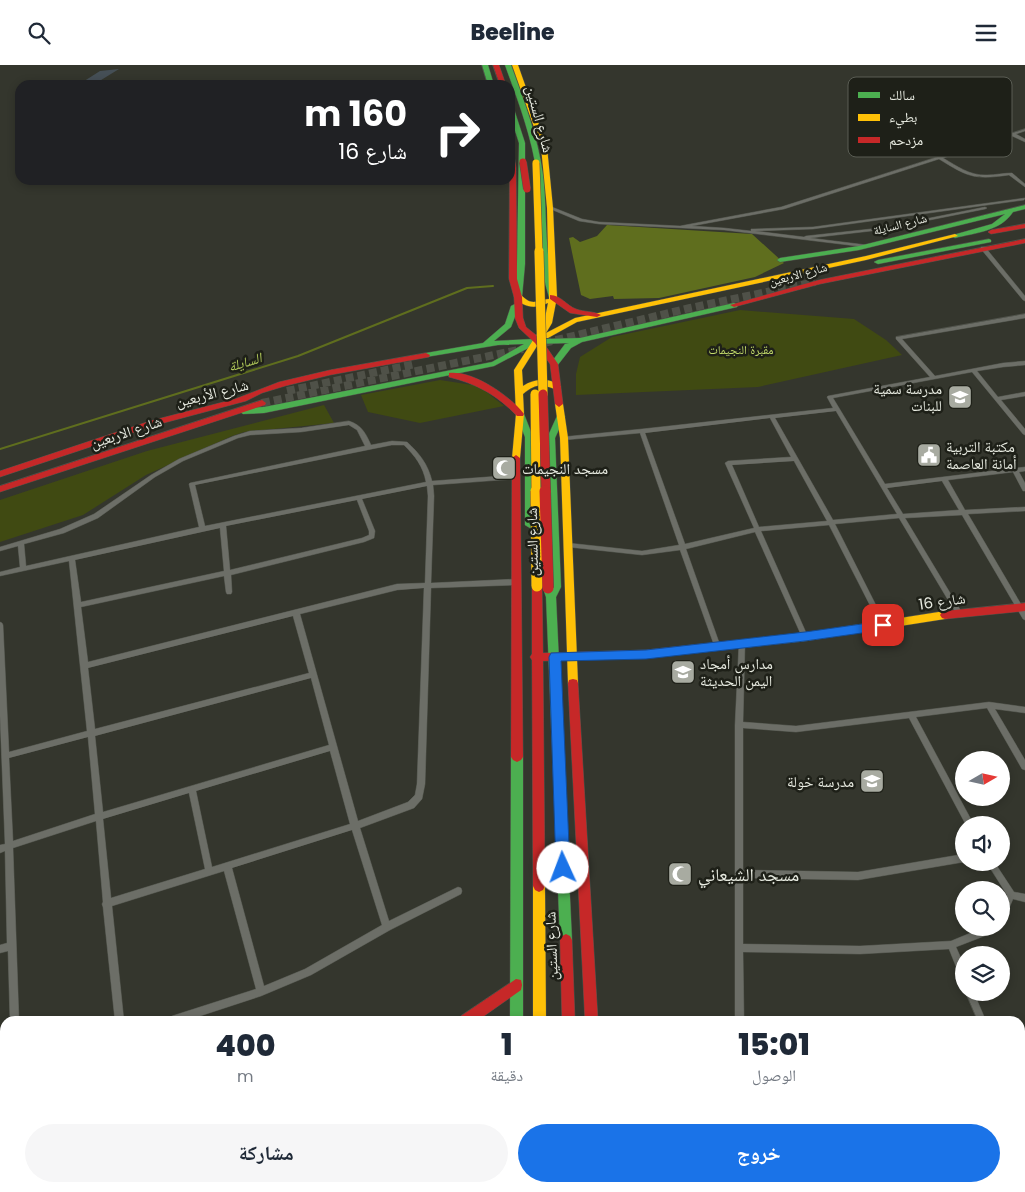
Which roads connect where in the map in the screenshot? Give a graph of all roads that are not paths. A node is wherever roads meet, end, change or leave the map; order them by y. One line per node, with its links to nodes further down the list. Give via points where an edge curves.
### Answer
1 (485, 65): 5 (main road)
2 (496, 65): 6 (main road, شارع الستين)
3 (508, 65): 7 (main road, شارع الستين)
4 (515, 65): 20 (main road, شارع الستين, via 544,147)
5 (490, 80)
6 (501, 80)
7 (513, 80)
8 (515, 85): 16 (main road, شارع الستين, via 529,124)
9 (515, 121): 15 (main road, شارع الستين, via 522,143)
10 (1025, 130): 11 (street)
11 (1012, 134): 12 (street)
12 (1025, 141)
13 (943, 157): 14 (street)
14 (940, 158): 18 (street, via 972,176 1010,174); 23 (street, via 782,208)
15 (523, 162): 33 (main road); 92 (main road, شارع الستين, bridge, via 532,261)
16 (536, 163): 34 (main road, via 540,174 546,279); 92 (main road, شارع الستين, bridge, via 545,437)
17 (513, 185): 33 (main road, via 513,279)
18 (1025, 185)
19 (1025, 201): 21 (main road, شارع السايلة); 24 (street, via 813,228); 27 (street, via 891,227)
20 (550, 208): 23 (street, via 580,220 599,223); 34 (main road, شارع الستين)
21 (1010, 211): 25 (main road, via 1000,223); 29 (main road, شارع السايلة)
22 (1025, 226): 25 (main road)
23 (680, 227): 24 (street)
24 (738, 231): 27 (street)
25 (964, 235): 30 (main road); 31 (main road)
26 (1025, 236): 30 (main road, شارع الاربعين)
27 (788, 238): 29 (street)
28 (1025, 241): 30 (main road, شارع الاربعين)
29 (865, 246): 32 (main road, شارع السايلة)
30 (980, 246): 31 (main road, شارع الاربعين, via 814,276); 35 (street); 39 (main road, شارع الاربعين)
31 (866, 258): 36 (main road)
32 (780, 260)
33 (518, 297): 34 (main road, via 532,305 546,303); 40 (main road, via 521,325); 41 (main road, via 508,325)
34 (552, 297): 36 (main road, via 573,311); 40 (main road, via 548,323)
35 (1025, 299)
36 (597, 315): 38 (main road)
37 (1025, 316): 47 (street, via 898,338)
38 (566, 324): 39 (main road, via 568,335); 40 (main road)
39 (580, 340): 40 (main road, شارع الاربعين); 44 (main road, via 568,346)
40 (538, 341): 41 (main road, شارع الاربعين); 42 (main road, via 523,346); 44 (main road); 49 (main road, via 518,370)
41 (486, 344): 42 (main road, via 503,351); 52 (main road, شارع الاربعين, via 346,370 258,391)
42 (502, 361): 46 (main road)
43 (1025, 363): 45 (street)
44 (554, 364): 48 (main road)
45 (974, 371): 47 (street); 51 (street)
46 (446, 374): 55 (main road, via 354,390 264,411); 56 (main road, via 494,387)
47 (934, 378): 54 (street, via 830,397)
48 (557, 387): 49 (main road, via 540,381 529,383); 57 (main road)
49 (520, 392): 56 (main road)
50 (1025, 395): 51 (street)
51 (998, 399): 60 (street)
52 (238, 400): 53 (main road, شارع الأربعين); 66 (main road, شارع الأربعين, via 153,423)
53 (261, 400): 55 (main road, شارع الاربعين)
54 (837, 409): 58 (street); 70 (street)
55 (243, 411): 71 (main road, شارع الاربعين)
56 (520, 414): 67 (main road, شارع الستين); 92 (main road, via 528,437 531,588)
57 (561, 416): 61 (main road); 92 (main road, via 551,438 556,587)
58 (772, 417): 59 (street); 63 (street)
59 (642, 431): 61 (street); 83 (street)
60 (1025, 431)
61 (564, 438): 82 (main road)
62 (368, 446): 69 (street, via 404,443 424,462); 79 (street, via 192,484); 81 (street, via 361,429 348,423 250,433 182,460 96,516 62,531)
63 (795, 459): 77 (street); 80 (street, via 728,463)
64 (1025, 469): 65 (street)
65 (1015, 470): 68 (street); 72 (street)
66 (0, 474)
67 (515, 477): 69 (street); 89 (main road, شارع الستين)
68 (944, 479): 70 (street); 75 (street)
69 (430, 483): 73 (street); 90 (street)
70 (883, 486): 76 (street)
71 (0, 489)
72 (1025, 489)
73 (359, 498): 78 (street); 87 (street, via 372,536)
74 (1025, 509): 75 (street)
75 (963, 513): 76 (street); 94 (street)
76 (901, 516): 77 (street); 96 (street)
77 (830, 521): 80 (street); 98 (street)
78 (223, 525): 79 (street); 87 (street)
79 (202, 529): 85 (street)
80 (758, 529): 83 (street); 99 (street)
81 (20, 543): 84 (street); 86 (street)
82 (568, 545): 83 (street, via 642,553); 102 (main road)
83 (683, 547): 101 (street)
84 (0, 549)
85 (72, 558): 86 (street); 93 (street)
86 (23, 568): 88 (street)
87 (228, 573): 91 (street); 93 (street)
88 (0, 574)
89 (517, 581): 90 (street); 137 (main road, شارع الستين)
90 (428, 584): 95 (street, via 397,587); 118 (street, via 419,797 411,805)
91 (229, 591)
92 (543, 592): 103 (main road, شارع الستين); 104 (main road, شارع الستين)
93 (78, 605): 105 (street)
94 (1023, 611): 96 (main road, شارع 16)
95 (296, 613): 105 (street); 106 (street)
96 (959, 613): 98 (main road, شارع 16)
97 (0, 625): 113 (street)
98 (883, 625): 99 (main road, شارع 16)
99 (805, 637): 100 (main road, شارع 16)
100 (742, 643): 101 (main road, شارع 16); 110 (street)
101 (717, 645): 102 (main road, شارع 16, via 646,654)
102 (572, 656): 104 (main road, شارع 16); 147 (main road)
103 (535, 657): 104 (main road, شارع 16); 145 (main road, شارع الستين)
104 (555, 657): 146 (main road, شارع الستين)
105 (84, 666): 111 (street)
106 (312, 675): 111 (street); 112 (street)
107 (988, 705): 108 (street); 109 (street); 114 (street)
108 (1025, 710)
109 (911, 714): 110 (street, via 796,729); 117 (street)
110 (739, 725): 125 (street)
111 (91, 734): 113 (street); 116 (street)
112 (332, 747): 115 (street); 118 (street)
113 (6, 756): 119 (street)
114 (1025, 767)
115 (192, 789): 116 (street); 123 (street)
116 (100, 816): 119 (street); 129 (street)
117 (965, 816)
118 (355, 826): 122 (street); 130 (street)
119 (9, 847): 120 (street); 133 (street)
120 (0, 849)
121 (955, 860): 125 (street, via 858,876)
122 (227, 866): 123 (street); 138 (street)
123 (209, 871): 129 (street)
124 (996, 871): 127 (street)
125 (740, 874): 134 (street)
126 (458, 891): 130 (street)
127 (1011, 895): 128 (street)
128 (1025, 898)
129 (106, 904): 141 (street)
130 (387, 927): 138 (street, via 308,972)
131 (974, 936): 132 (street)
132 (951, 945): 134 (street, via 860,950); 136 (street)
133 (11, 946): 135 (street); 140 (street)
134 (740, 948): 148 (street)
135 (0, 949)
136 (955, 955)
137 (516, 985): 143 (main road); 144 (main road, شارع الستين)
138 (261, 992): 142 (street)
139 (973, 1001): 149 (street)
140 (14, 1016)
141 (118, 1016)
142 (187, 1016)
143 (473, 1016)
144 (516, 1016)
145 (540, 1016)
146 (569, 1016)
147 (592, 1016)
148 (739, 1016)
149 (980, 1016)

